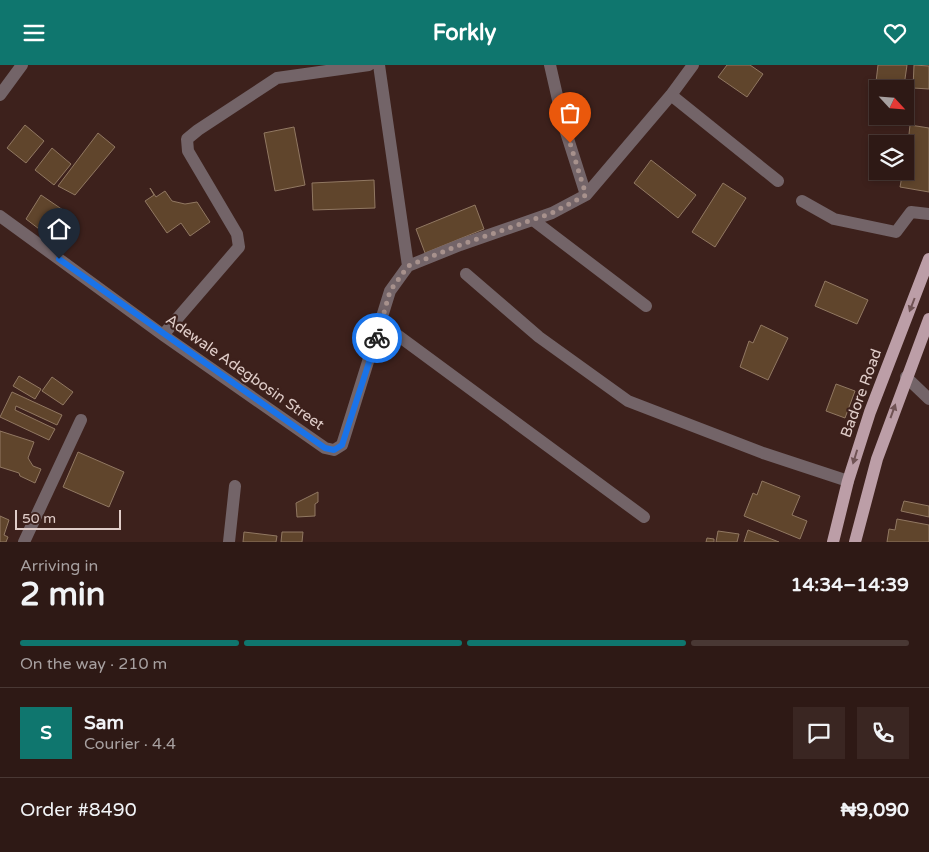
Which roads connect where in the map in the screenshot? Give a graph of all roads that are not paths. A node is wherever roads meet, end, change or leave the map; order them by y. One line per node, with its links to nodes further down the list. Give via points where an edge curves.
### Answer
1 (22, 65): 6 (street)
2 (369, 65): 20 (street, via 277,78 188,139 188,151 237,234 239,247)
3 (379, 65): 15 (street)
4 (550, 65): 9 (street, via 564,126)
5 (693, 65): 7 (street)
6 (0, 95)
7 (671, 95): 8 (street); 9 (street)
8 (778, 181)
9 (586, 195): 13 (street)
10 (802, 201): 11 (street, via 834,219 896,232 911,212)
11 (929, 214)
12 (0, 216): 20 (street, Adewale Adegbosin Street)
13 (533, 220): 15 (street); 17 (street)
14 (929, 259): 24 (main road, Badore Road, one-way to 24, via 870,412)
15 (408, 266): 19 (street, Adewale Adegbosin Street, via 390,291)
16 (466, 274): 24 (street, via 539,337 628,401 763,453)
17 (646, 306)
18 (929, 319): 21 (main road)
19 (382, 323): 20 (street, Adewale Adegbosin Street, via 342,445 334,450 325,448); 26 (street)
20 (163, 335)
21 (906, 377): 22 (street); 30 (main road, one-way to 21, via 877,459)
22 (929, 399)
23 (81, 420): 27 (street)
24 (848, 481): 29 (main road, Badore Road)
25 (235, 486): 28 (street)
26 (644, 517)
27 (24, 542)
28 (229, 542)
29 (833, 542)
30 (855, 542)

